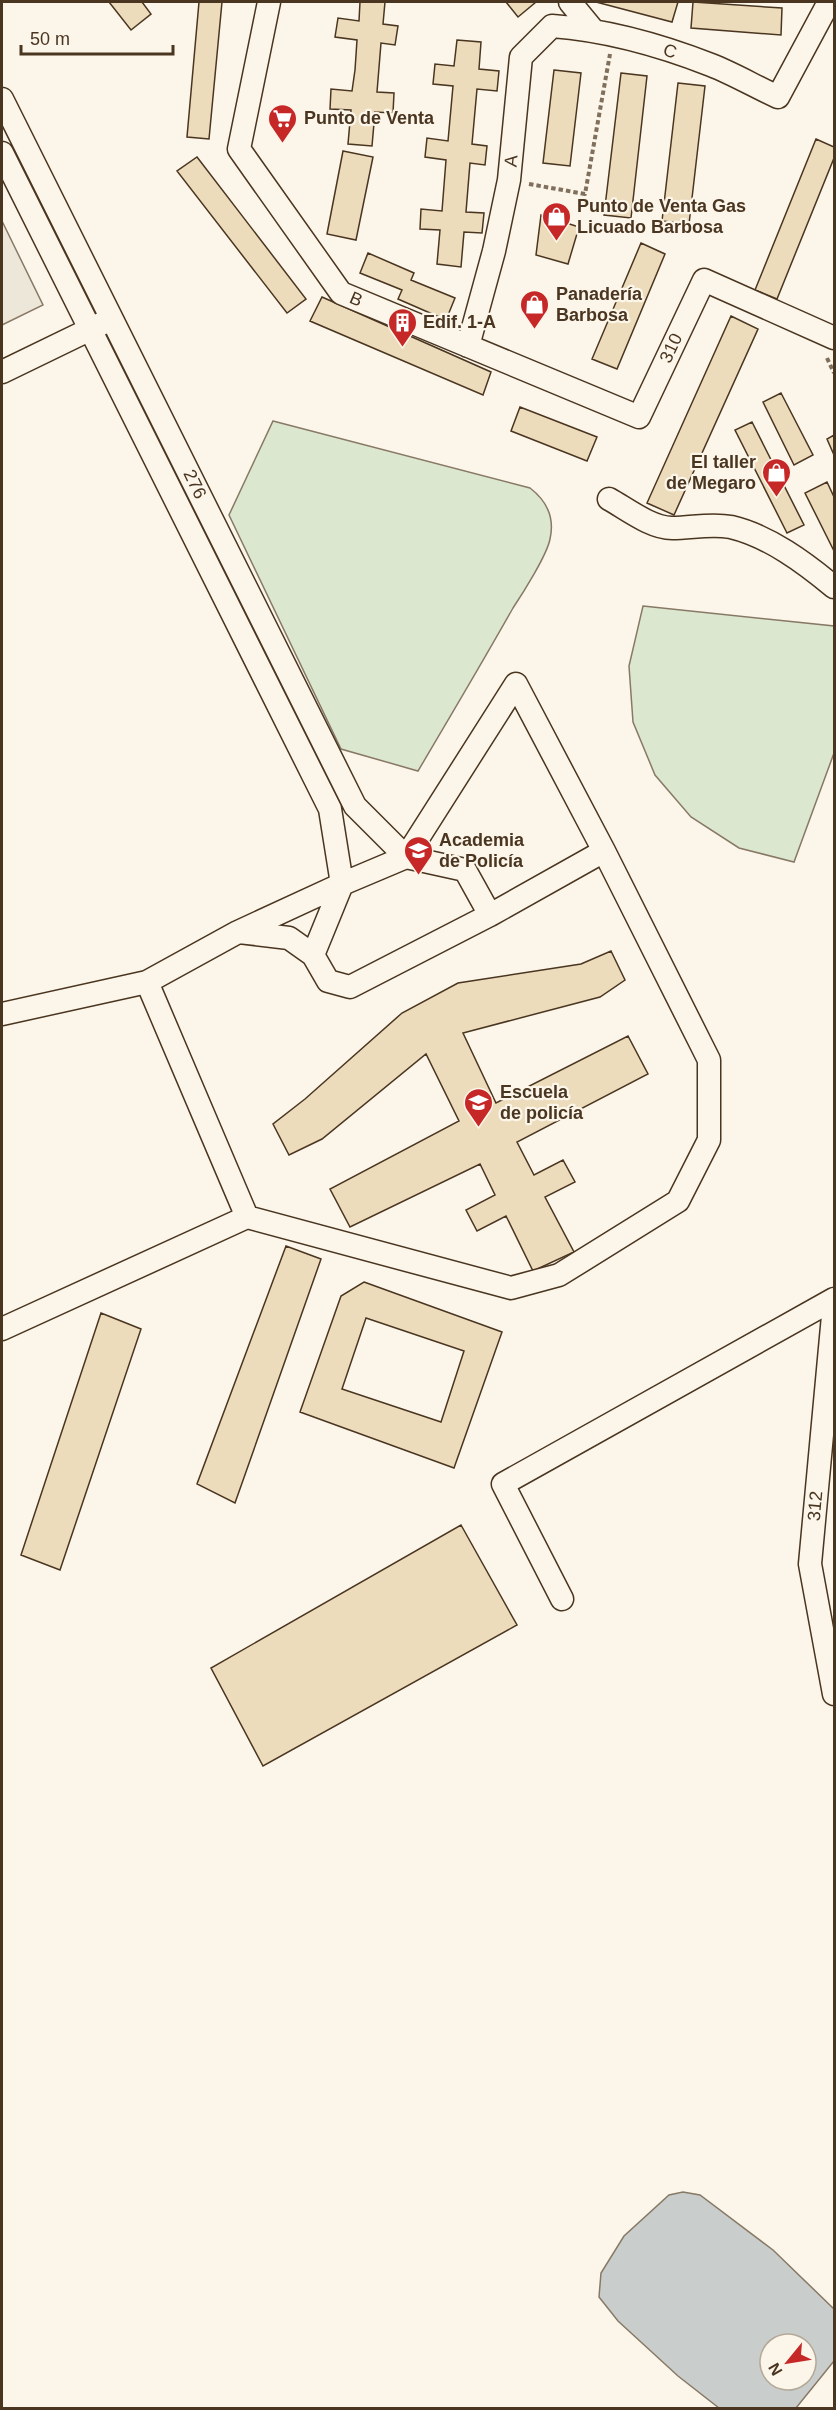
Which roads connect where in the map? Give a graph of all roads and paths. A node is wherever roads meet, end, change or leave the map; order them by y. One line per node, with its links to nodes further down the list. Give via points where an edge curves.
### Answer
1 (270, 2): 11 (street, B, via 239,148 342,293)
2 (570, 2): 4 (street)
3 (828, 2): 4 (street, C, via 778,98 711,65)
4 (603, 33): 7 (street, A, via 552,26 521,57); 7 (path, via 585,194)
5 (2, 99): 8 (street, 276)
6 (2, 153): 9 (street, 276)
7 (509, 180): 11 (street, A)
8 (113, 319): 9 (street); 17 (street, 276, via 355,806)
9 (89, 329): 12 (street); 18 (street, 276, via 330,809)
10 (834, 338): 13 (street, 310, via 704,280)
11 (468, 346): 13 (street, B)
12 (2, 372)
13 (639, 417)
14 (609, 499): 15 (street, via 669,528 732,527 771,543)
15 (834, 587)
16 (604, 851): 17 (street, via 516,684); 19 (street); 24 (street, via 709,1060 709,1140 678,1201 559,1275 511,1288)
17 (406, 857): 18 (street); 19 (street, via 465,870)
18 (342, 884): 20 (street); 21 (street)
19 (490, 915): 21 (street, via 350,987 328,981)
20 (238, 932): 21 (street, via 289,938); 22 (street)
21 (313, 955)
22 (147, 982): 23 (street); 24 (street)
23 (2, 1014)
24 (247, 1217): 27 (street)
25 (834, 1299): 28 (street, via 503,1484)
26 (834, 1305): 29 (street, 312, via 810,1564)
27 (2, 1329)
28 (562, 1599)
29 (834, 1694)

